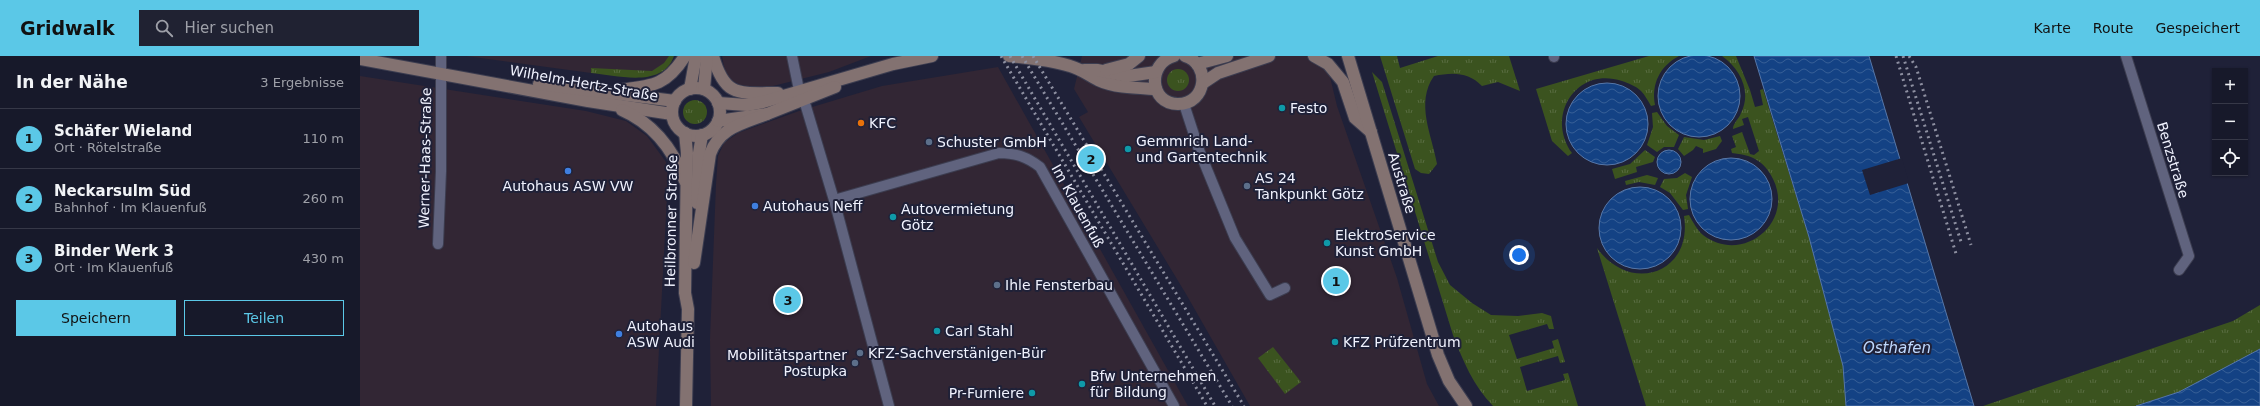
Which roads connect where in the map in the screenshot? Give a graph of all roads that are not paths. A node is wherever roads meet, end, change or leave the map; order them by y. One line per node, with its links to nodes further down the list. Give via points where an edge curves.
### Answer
1 (441, 56): 22 (street, Werner-Haas-Straße)
2 (685, 56): 28 (main road, via 668,78 657,83 643,87)
3 (696, 56): 26 (main road)
4 (707, 56): 27 (main road)
5 (713, 56): 29 (main road, via 721,80 733,89 752,93)
6 (792, 56): 29 (street)
7 (932, 56): 29 (main road, via 893,64)
8 (1009, 56): 20 (main road, via 1040,59)
9 (1139, 56): 21 (main road, via 1119,68)
10 (1174, 56): 18 (main road)
11 (1184, 56): 19 (main road)
12 (1226, 56): 19 (main road)
13 (1269, 56): 24 (main road, via 1218,73)
14 (1314, 56): 37 (main road, via 1328,64 1343,82 1355,118)
15 (1348, 56): 37 (main road, Austraße)
16 (2126, 56): 44 (street, Benzstraße, via 2189,256)
17 (360, 59): 22 (main road, Wilhelm-Hertz-Straße)
18 (1159, 63): 21 (main road, via 1128,76); 25 (main road)
19 (1197, 64): 24 (main road, via 1203,76)
20 (1083, 70): 21 (main road); 25 (main road, via 1099,80 1114,84)
21 (1098, 70)
22 (441, 73): 23 (main road, Wilhelm-Hertz-Straße); 42 (street, Werner-Haas-Straße)
23 (466, 77): 28 (main road, Wilhelm-Hertz-Straße); 30 (main road, Wilhelm-Hertz-Straße)
24 (1203, 83): 33 (main road, via 1199,94)
25 (1156, 88): 33 (main road, via 1164,99)
26 (690, 89): 27 (main road); 31 (main road, via 681,93)
27 (704, 89): 32 (main road)
28 (600, 91): 31 (main road, Wilhelm-Hertz-Straße)
29 (798, 94): 32 (main road, via 747,105); 35 (main road); 41 (street)
30 (588, 101): 34 (main road, Wilhelm-Hertz-Straße); 40 (main road, via 622,110 649,125 671,152)
31 (675, 101): 34 (main road)
32 (718, 103): 36 (main road)
33 (1184, 104): 45 (street, via 1198,150 1235,238 1270,295)
34 (672, 114): 38 (main road, via 676,125)
35 (767, 114): 36 (main road); 43 (main road, via 734,126 721,134 715,142 710,154)
36 (718, 121): 39 (main road)
37 (1371, 132): 50 (main road, Austraße, via 1438,355 1449,381)
38 (685, 133): 39 (main road); 40 (main road, Heilbronner Straße)
39 (702, 135): 43 (main road, Heilbronner Straße)
40 (687, 186): 46 (main road, Heilbronner Straße, via 685,294)
41 (834, 200): 48 (street); 49 (street, Im Klauenfuß, via 999,153 1015,153 1030,160 1040,167)
42 (438, 244)
43 (694, 264): 46 (main road, Heilbronner Straße, via 693,289)
44 (2179, 270)
45 (1285, 288)
46 (688, 309): 47 (main road, Heilbronner Straße)
47 (686, 406)
48 (889, 406)
49 (1174, 406)
50 (1466, 406)

